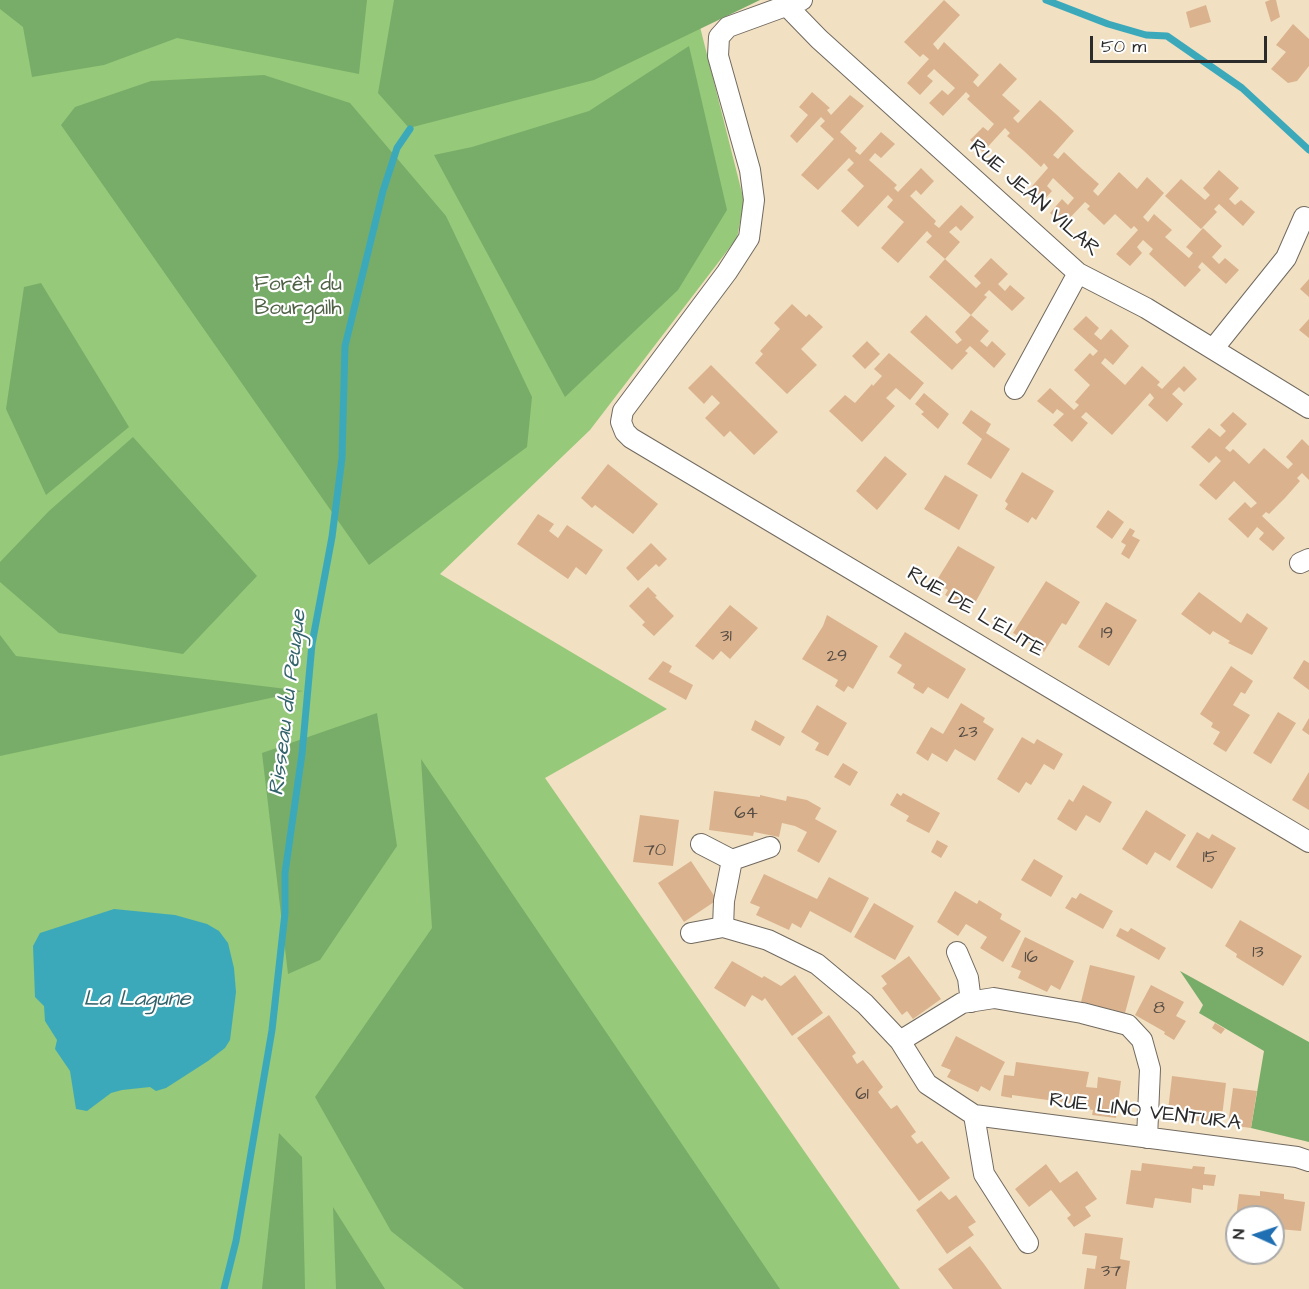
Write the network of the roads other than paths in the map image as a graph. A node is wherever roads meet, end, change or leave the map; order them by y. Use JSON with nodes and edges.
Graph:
{"nodes":[{"id":1,"x":794,"y":2,"type":"edge"},
{"id":2,"x":1304,"y":218,"type":"dead end"},
{"id":3,"x":1078,"y":273,"type":"junction"},
{"id":4,"x":1213,"y":349,"type":"junction"},
{"id":5,"x":1015,"y":389,"type":"dead end"},
{"id":6,"x":1309,"y":408,"type":"edge"},
{"id":7,"x":1309,"y":842,"type":"edge"},
{"id":8,"x":701,"y":844,"type":"dead end"},
{"id":9,"x":771,"y":847,"type":"dead end"},
{"id":10,"x":732,"y":860,"type":"junction"},
{"id":11,"x":723,"y":927,"type":"junction"},
{"id":12,"x":691,"y":933,"type":"dead end"},
{"id":13,"x":957,"y":952,"type":"dead end"},
{"id":14,"x":971,"y":1002,"type":"junction"},
{"id":15,"x":900,"y":1041,"type":"junction"},
{"id":16,"x":974,"y":1115,"type":"junction"},
{"id":17,"x":1147,"y":1138,"type":"junction"},
{"id":18,"x":1309,"y":1161,"type":"edge"},
{"id":19,"x":1028,"y":1243,"type":"dead end"}],
"edges":[{"from":1,"to":3,"type":"street","name":"RUE JEAN VILAR"},
{"from":1,"to":7,"type":"street","name":"RUE DE L'ELITE"},
{"from":2,"to":4,"type":"street"},
{"from":3,"to":4,"type":"street","name":"RUE JEAN VILAR"},
{"from":3,"to":5,"type":"street"},
{"from":4,"to":6,"type":"street","name":"RUE JEAN VILAR"},
{"from":8,"to":10,"type":"street"},
{"from":9,"to":10,"type":"street"},
{"from":10,"to":11,"type":"street"},
{"from":11,"to":12,"type":"street","name":"RUE LINO VENTURA"},
{"from":11,"to":15,"type":"street","name":"RUE LINO VENTURA"},
{"from":13,"to":14,"type":"street"},
{"from":14,"to":15,"type":"street"},
{"from":14,"to":17,"type":"street"},
{"from":15,"to":16,"type":"street","name":"RUE LINO VENTURA"},
{"from":16,"to":17,"type":"street","name":"RUE LINO VENTURA"},
{"from":16,"to":19,"type":"street"},
{"from":17,"to":18,"type":"street","name":"RUE LINO VENTURA"}]}
